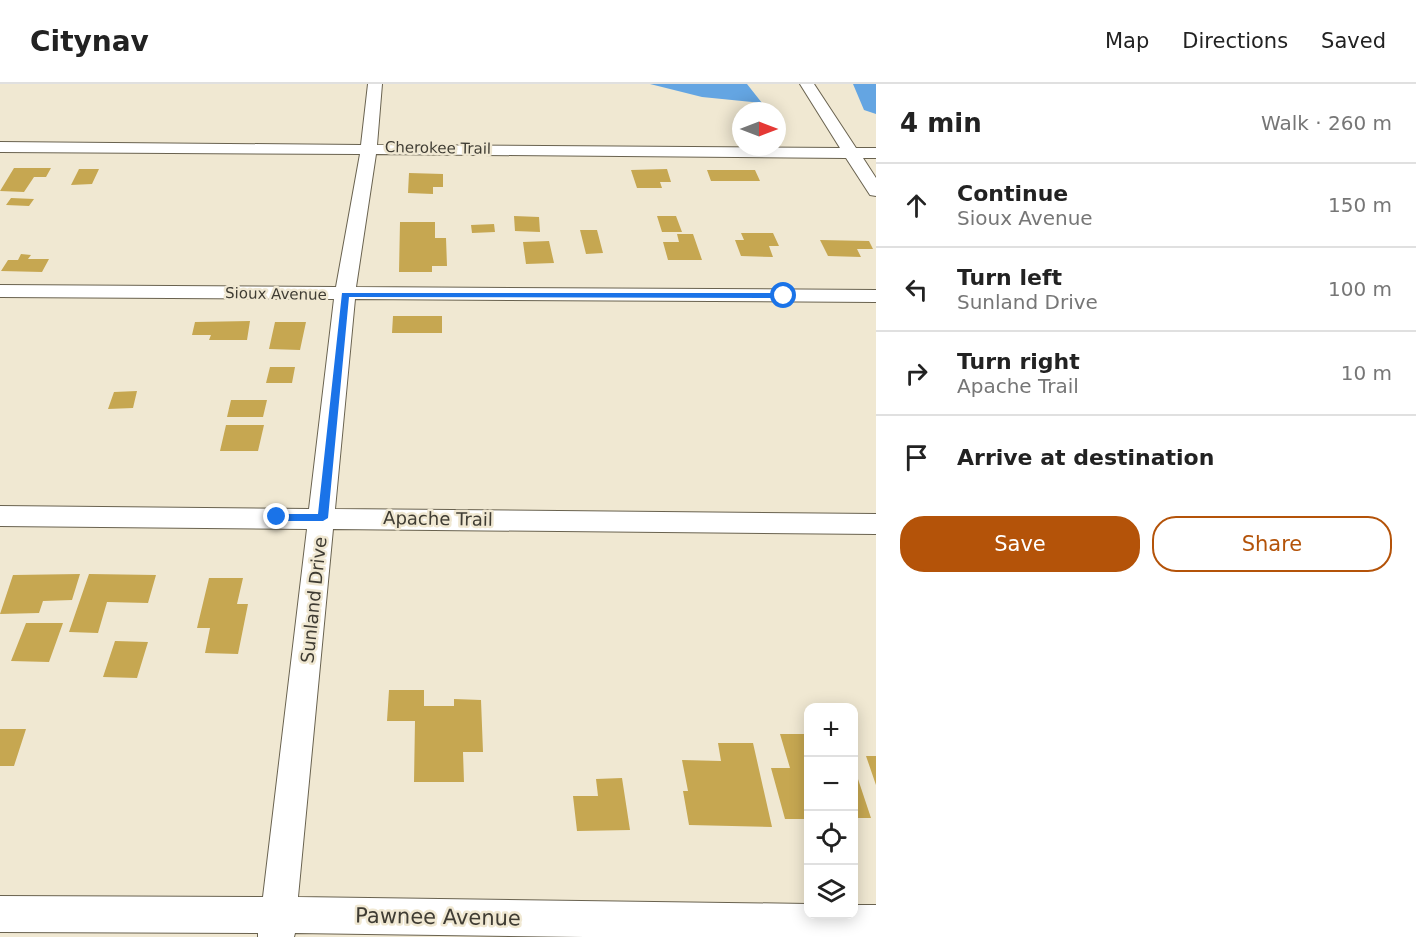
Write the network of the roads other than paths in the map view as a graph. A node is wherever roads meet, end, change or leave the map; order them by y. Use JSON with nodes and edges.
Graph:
{"nodes":[{"id":1,"x":375,"y":84,"type":"edge"},
{"id":2,"x":807,"y":84,"type":"edge"},
{"id":3,"x":0,"y":147,"type":"edge"},
{"id":4,"x":369,"y":148,"type":"junction"},
{"id":5,"x":850,"y":153,"type":"junction"},
{"id":6,"x":876,"y":153,"type":"edge"},
{"id":7,"x":876,"y":191,"type":"edge"},
{"id":8,"x":0,"y":291,"type":"edge"},
{"id":9,"x":345,"y":294,"type":"junction"},
{"id":10,"x":876,"y":296,"type":"edge"},
{"id":11,"x":0,"y":516,"type":"edge"},
{"id":12,"x":323,"y":518,"type":"junction"},
{"id":13,"x":876,"y":524,"type":"edge"},
{"id":14,"x":0,"y":914,"type":"edge"},
{"id":15,"x":876,"y":923,"type":"edge"},
{"id":16,"x":277,"y":926,"type":"edge"}],
"edges":[{"from":1,"to":4,"type":"street","name":"Sunland Drive"},
{"from":2,"to":5,"type":"street"},
{"from":3,"to":4,"type":"street","name":"Cherokee Trail"},
{"from":4,"to":5,"type":"street","name":"Cherokee Trail"},
{"from":4,"to":9,"type":"street","name":"Sunland Drive"},
{"from":5,"to":6,"type":"street","name":"Cherokee Trail"},
{"from":5,"to":7,"type":"street"},
{"from":8,"to":9,"type":"street","name":"Sioux Avenue"},
{"from":9,"to":10,"type":"street","name":"Sioux Avenue"},
{"from":9,"to":12,"type":"street","name":"Sunland Drive"},
{"from":11,"to":12,"type":"street","name":"Apache Trail"},
{"from":12,"to":13,"type":"street","name":"Apache Trail"},
{"from":12,"to":16,"type":"street","name":"Sunland Drive"},
{"from":14,"to":16,"type":"street","name":"Pawnee Avenue"},
{"from":15,"to":16,"type":"street","name":"Pawnee Avenue"}]}
